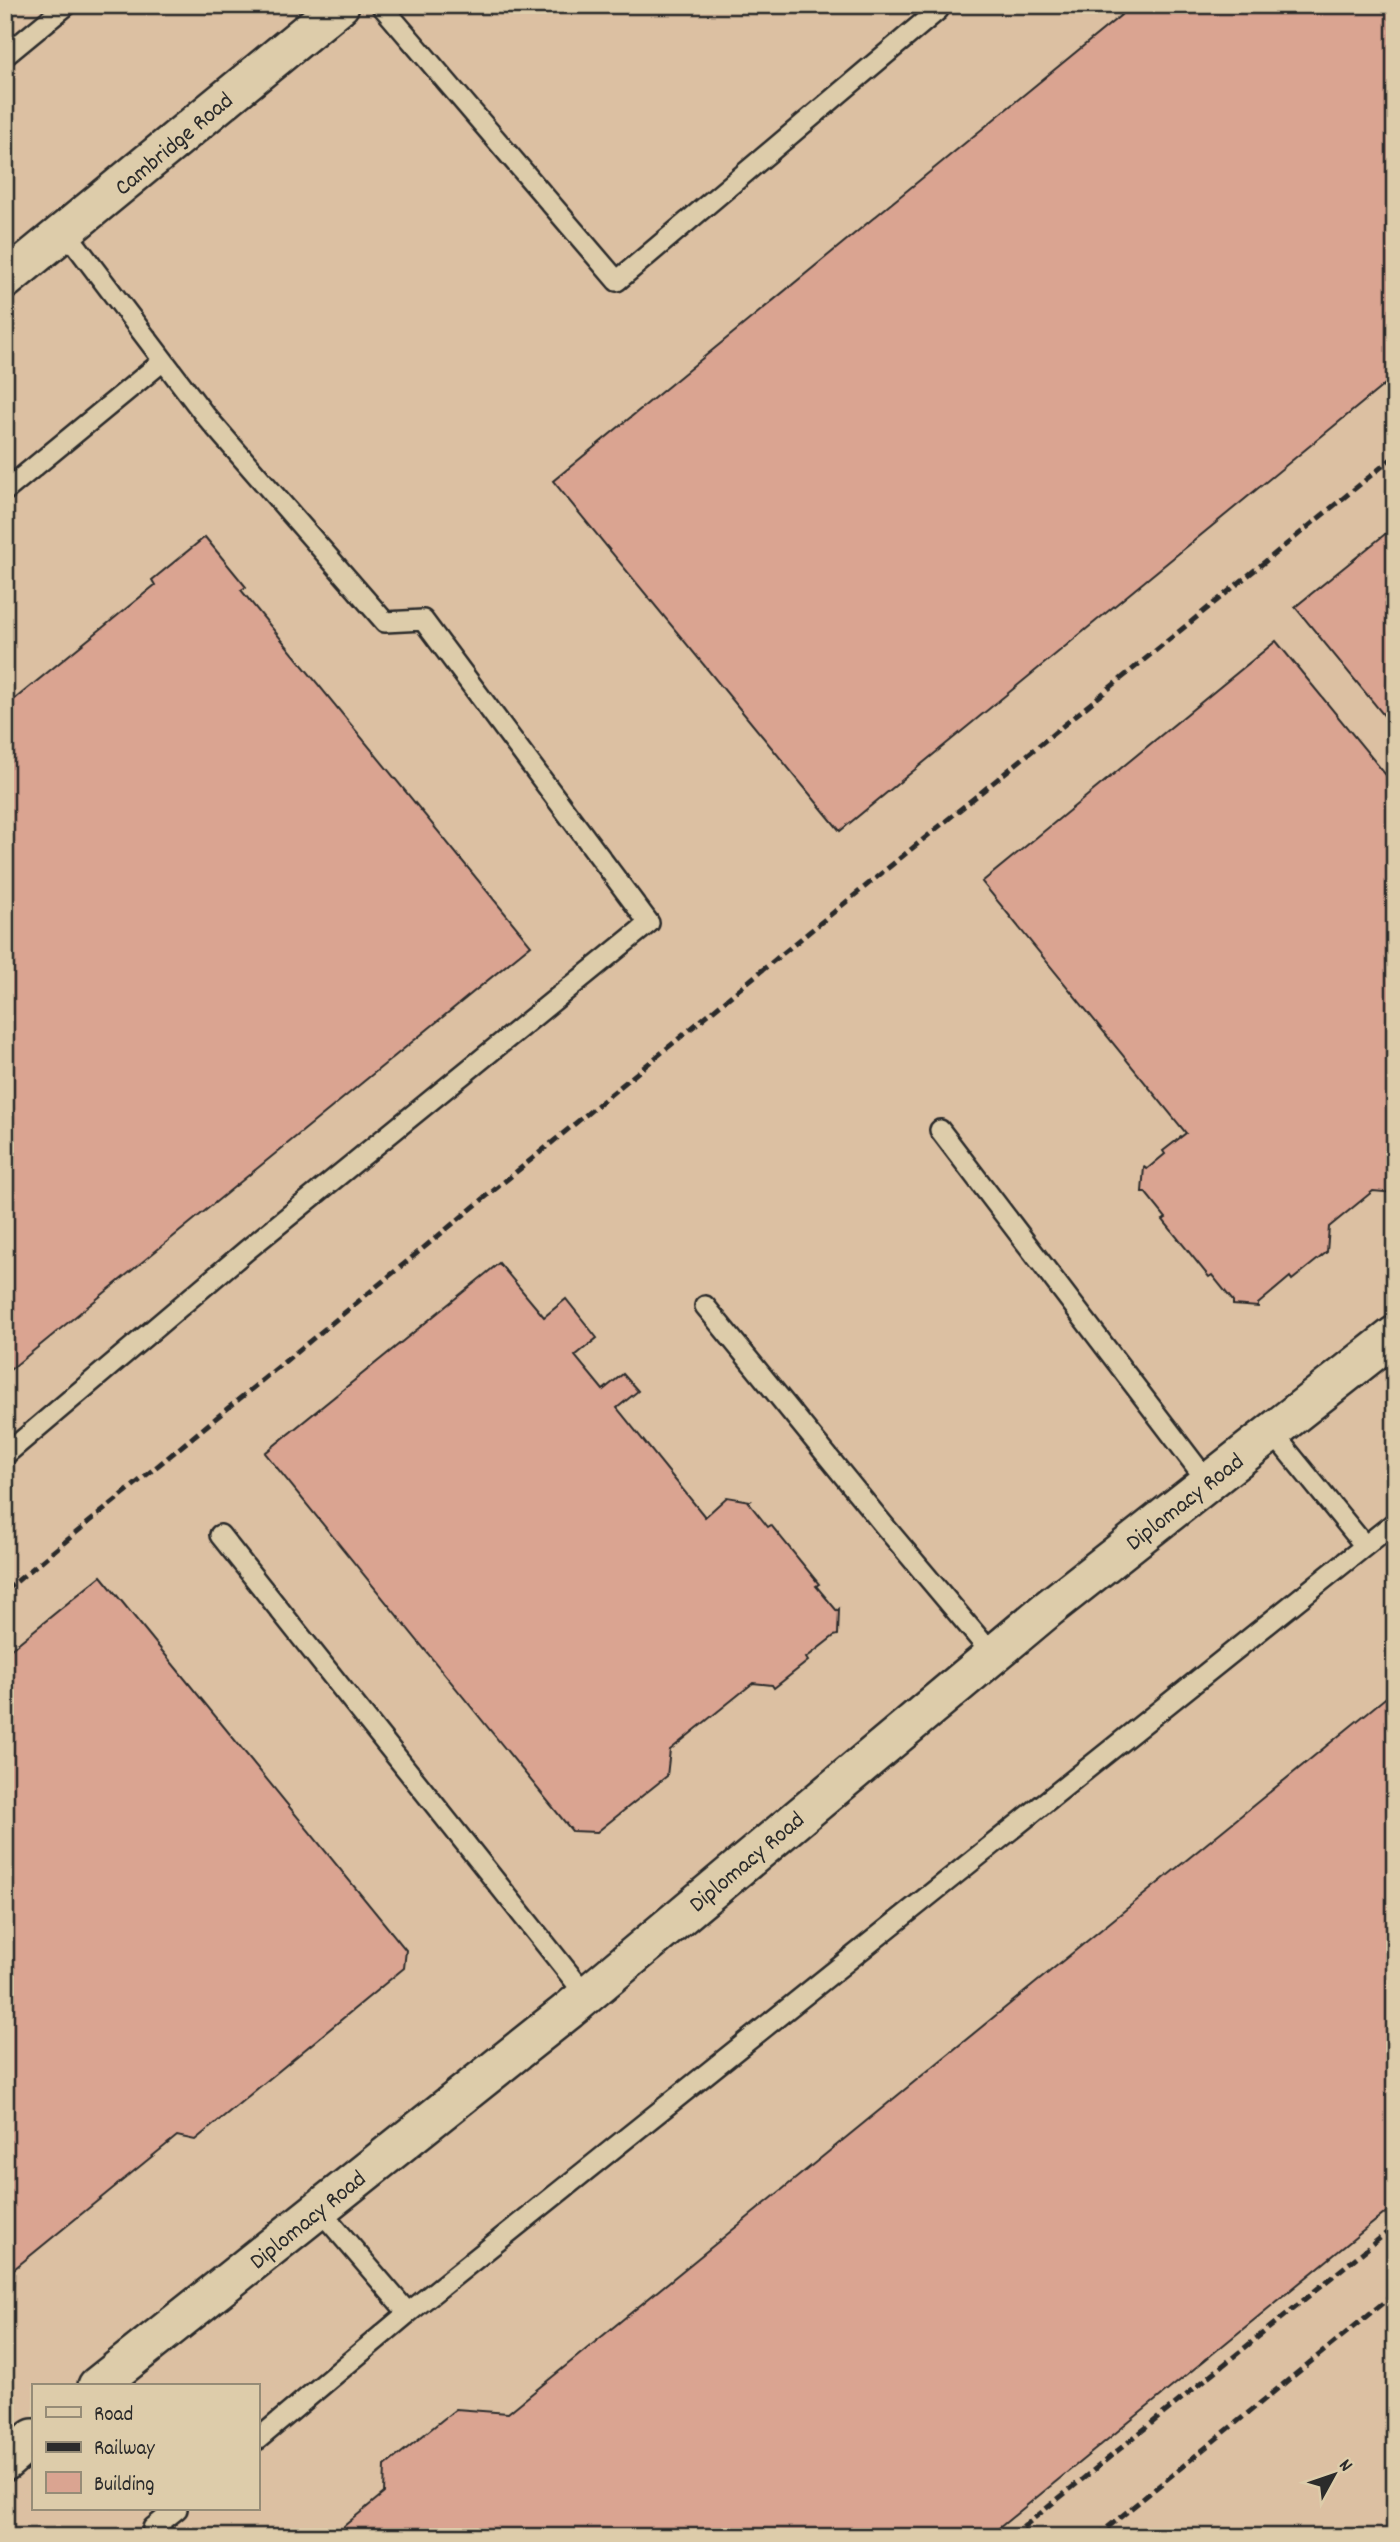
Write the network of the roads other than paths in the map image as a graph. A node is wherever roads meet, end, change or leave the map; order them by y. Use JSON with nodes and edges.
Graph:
{"nodes":[{"id":1,"x":67,"y":5,"type":"edge"},
{"id":2,"x":340,"y":5,"type":"edge"},
{"id":3,"x":381,"y":5,"type":"edge"},
{"id":4,"x":937,"y":5,"type":"edge"},
{"id":5,"x":5,"y":56,"type":"edge"},
{"id":6,"x":66,"y":232,"type":"junction"},
{"id":7,"x":5,"y":280,"type":"edge"},
{"id":8,"x":163,"y":361,"type":"junction"},
{"id":9,"x":5,"y":492,"type":"edge"},
{"id":10,"x":940,"y":1130,"type":"dead end"},
{"id":11,"x":705,"y":1306,"type":"dead end"},
{"id":12,"x":1395,"y":1335,"type":"edge"},
{"id":13,"x":1272,"y":1432,"type":"junction"},
{"id":14,"x":5,"y":1455,"type":"edge"},
{"id":15,"x":1208,"y":1482,"type":"junction"},
{"id":16,"x":1395,"y":1522,"type":"edge"},
{"id":17,"x":220,"y":1535,"type":"dead end"},
{"id":18,"x":1365,"y":1546,"type":"junction"},
{"id":19,"x":993,"y":1655,"type":"junction"},
{"id":20,"x":586,"y":1995,"type":"junction"},
{"id":21,"x":319,"y":2209,"type":"junction"},
{"id":22,"x":408,"y":2313,"type":"junction"},
{"id":23,"x":100,"y":2384,"type":"edge"},
{"id":24,"x":259,"y":2438,"type":"edge"},
{"id":25,"x":32,"y":2439,"type":"edge"},
{"id":26,"x":5,"y":2462,"type":"edge"},
{"id":27,"x":176,"y":2510,"type":"edge"},
{"id":28,"x":160,"y":2537,"type":"edge"}],
"edges":[{"from":1,"to":5,"type":"lane"},
{"from":2,"to":6,"type":"street","name":"Cambridge Road"},
{"from":3,"to":4,"type":"lane"},
{"from":6,"to":7,"type":"street","name":"Cambridge Road"},
{"from":6,"to":8,"type":"lane"},
{"from":8,"to":9,"type":"lane"},
{"from":8,"to":14,"type":"lane"},
{"from":10,"to":15,"type":"lane"},
{"from":11,"to":19,"type":"lane"},
{"from":12,"to":13,"type":"street","name":"Diplomacy Road"},
{"from":13,"to":15,"type":"street","name":"Diplomacy Road"},
{"from":13,"to":18,"type":"lane"},
{"from":15,"to":19,"type":"street","name":"Diplomacy Road"},
{"from":16,"to":18,"type":"lane"},
{"from":17,"to":20,"type":"lane"},
{"from":18,"to":22,"type":"lane"},
{"from":19,"to":20,"type":"street","name":"Diplomacy Road"},
{"from":20,"to":21,"type":"street","name":"Diplomacy Road"},
{"from":21,"to":22,"type":"lane"},
{"from":21,"to":23,"type":"street","name":"Diplomacy Road"},
{"from":22,"to":24,"type":"lane"},
{"from":25,"to":26,"type":"street"},
{"from":27,"to":28,"type":"lane"}]}
